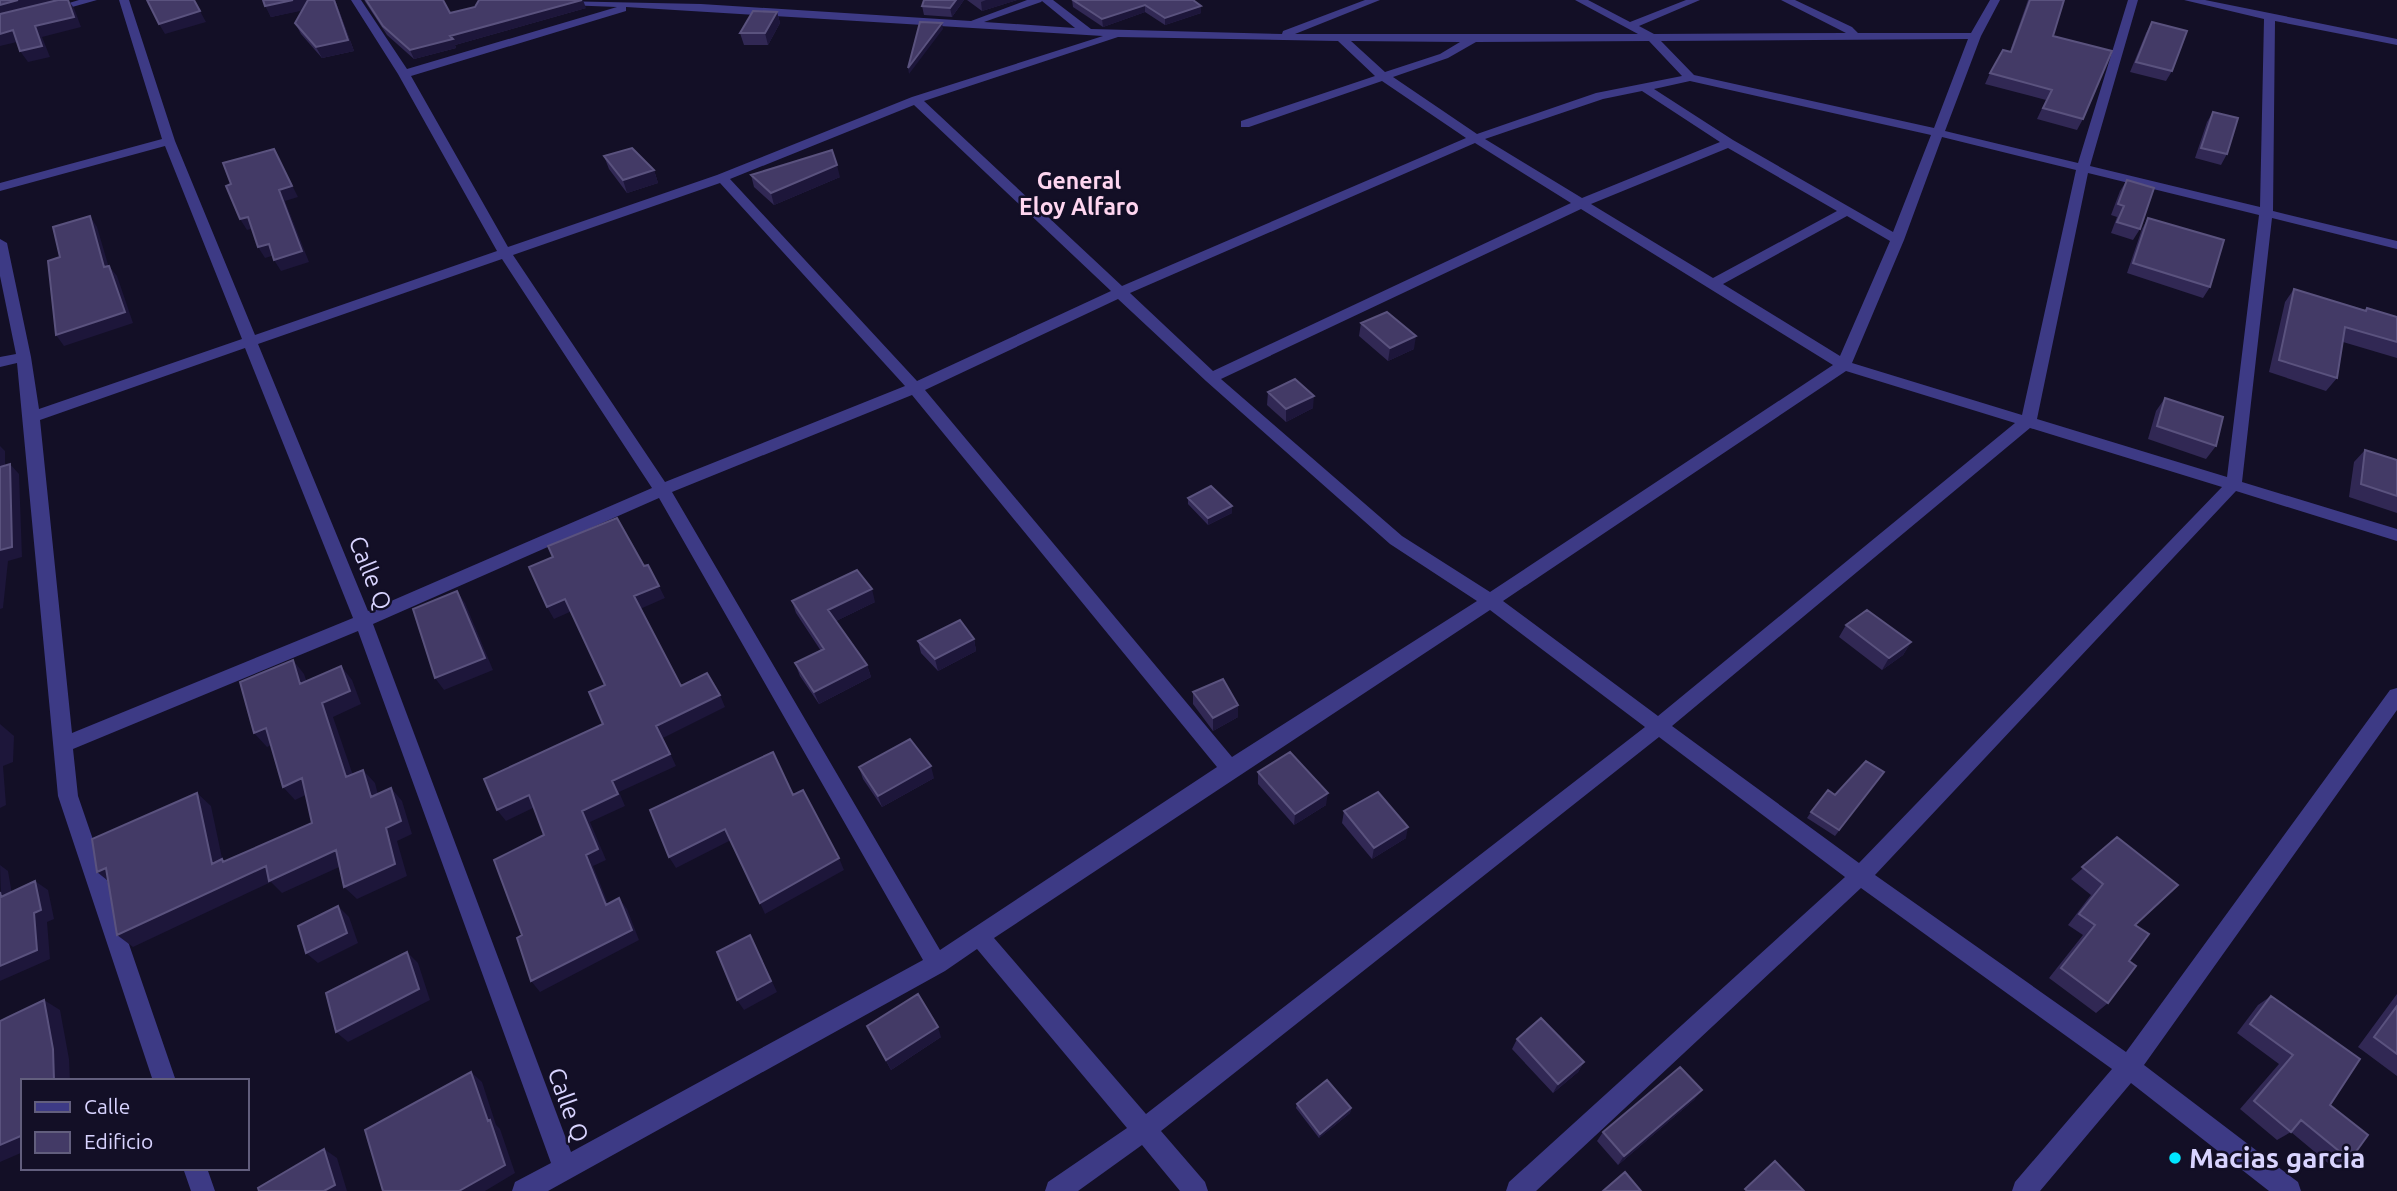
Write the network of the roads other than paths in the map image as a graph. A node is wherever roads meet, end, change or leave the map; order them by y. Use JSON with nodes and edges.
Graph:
{"nodes":[{"id":1,"x":92,"y":0,"type":"edge"},
{"id":2,"x":124,"y":0,"type":"edge"},
{"id":3,"x":356,"y":0,"type":"edge"},
{"id":4,"x":514,"y":0,"type":"edge"},
{"id":5,"x":726,"y":0,"type":"edge"},
{"id":6,"x":1037,"y":0,"type":"edge"},
{"id":7,"x":1046,"y":0,"type":"edge"},
{"id":8,"x":1375,"y":0,"type":"edge"},
{"id":9,"x":1580,"y":0,"type":"edge"},
{"id":10,"x":1695,"y":0,"type":"edge"},
{"id":11,"x":1786,"y":0,"type":"edge"},
{"id":12,"x":1995,"y":0,"type":"edge"},
{"id":13,"x":2133,"y":0,"type":"edge"},
{"id":14,"x":2189,"y":0,"type":"edge"},
{"id":15,"x":637,"y":4,"type":"junction"},
{"id":16,"x":701,"y":7,"type":"junction"},
{"id":17,"x":39,"y":12,"type":"edge"},
{"id":18,"x":2270,"y":16,"type":"junction"},
{"id":19,"x":966,"y":24,"type":"junction"},
{"id":20,"x":1630,"y":26,"type":"junction"},
{"id":21,"x":1089,"y":32,"type":"junction"},
{"id":22,"x":1122,"y":34,"type":"junction"},
{"id":23,"x":1276,"y":36,"type":"junction"},
{"id":24,"x":1854,"y":36,"type":"junction"},
{"id":25,"x":1975,"y":36,"type":"junction"},
{"id":26,"x":1475,"y":37,"type":"junction"},
{"id":27,"x":1651,"y":37,"type":"junction"},
{"id":28,"x":1341,"y":38,"type":"junction"},
{"id":29,"x":2396,"y":41,"type":"edge"},
{"id":30,"x":404,"y":74,"type":"junction"},
{"id":31,"x":1384,"y":76,"type":"junction"},
{"id":32,"x":1690,"y":78,"type":"junction"},
{"id":33,"x":1643,"y":87,"type":"junction"},
{"id":34,"x":916,"y":100,"type":"junction"},
{"id":35,"x":1245,"y":124,"type":"dead end"},
{"id":36,"x":1936,"y":132,"type":"junction"},
{"id":37,"x":1476,"y":138,"type":"junction"},
{"id":38,"x":169,"y":141,"type":"junction"},
{"id":39,"x":1729,"y":143,"type":"junction"},
{"id":40,"x":2083,"y":168,"type":"junction"},
{"id":41,"x":722,"y":178,"type":"junction"},
{"id":42,"x":0,"y":187,"type":"edge"},
{"id":43,"x":1582,"y":203,"type":"junction"},
{"id":44,"x":1847,"y":211,"type":"junction"},
{"id":45,"x":2266,"y":213,"type":"junction"},
{"id":46,"x":1897,"y":240,"type":"junction"},
{"id":47,"x":0,"y":243,"type":"edge"},
{"id":48,"x":2397,"y":245,"type":"edge"},
{"id":49,"x":504,"y":252,"type":"junction"},
{"id":50,"x":1713,"y":284,"type":"junction"},
{"id":51,"x":1121,"y":292,"type":"junction"},
{"id":52,"x":250,"y":340,"type":"junction"},
{"id":53,"x":24,"y":358,"type":"junction"},
{"id":54,"x":0,"y":362,"type":"edge"},
{"id":55,"x":1844,"y":365,"type":"junction"},
{"id":56,"x":1211,"y":378,"type":"junction"},
{"id":57,"x":915,"y":388,"type":"junction"},
{"id":58,"x":32,"y":417,"type":"junction"},
{"id":59,"x":2029,"y":420,"type":"junction"},
{"id":60,"x":2234,"y":484,"type":"junction"},
{"id":61,"x":662,"y":490,"type":"junction"},
{"id":62,"x":2397,"y":535,"type":"edge"},
{"id":63,"x":1490,"y":601,"type":"junction"},
{"id":64,"x":363,"y":621,"type":"junction"},
{"id":65,"x":2397,"y":695,"type":"edge"},
{"id":66,"x":1658,"y":727,"type":"junction"},
{"id":67,"x":64,"y":744,"type":"junction"},
{"id":68,"x":1230,"y":769,"type":"junction"},
{"id":69,"x":1860,"y":876,"type":"junction"},
{"id":70,"x":980,"y":937,"type":"junction"},
{"id":71,"x":937,"y":964,"type":"junction"},
{"id":72,"x":2129,"y":1067,"type":"junction"},
{"id":73,"x":164,"y":1079,"type":"edge"},
{"id":74,"x":1144,"y":1129,"type":"junction"},
{"id":75,"x":565,"y":1168,"type":"junction"},
{"id":76,"x":196,"y":1170,"type":"edge"},
{"id":77,"x":203,"y":1191,"type":"edge"},
{"id":78,"x":524,"y":1191,"type":"edge"},
{"id":79,"x":1057,"y":1191,"type":"edge"},
{"id":80,"x":1196,"y":1191,"type":"edge"},
{"id":81,"x":1518,"y":1191,"type":"edge"},
{"id":82,"x":2024,"y":1191,"type":"edge"},
{"id":83,"x":2289,"y":1191,"type":"edge"}],
"edges":[{"from":1,"to":17,"type":"street"},
{"from":2,"to":38,"type":"street","name":"Calle Q"},
{"from":3,"to":30,"type":"street"},
{"from":4,"to":15,"type":"street"},
{"from":5,"to":16,"type":"street"},
{"from":6,"to":19,"type":"street"},
{"from":7,"to":21,"type":"street"},
{"from":8,"to":23,"type":"street"},
{"from":9,"to":20,"type":"street"},
{"from":10,"to":20,"type":"street"},
{"from":11,"to":24,"type":"street"},
{"from":12,"to":25,"type":"street"},
{"from":13,"to":40,"type":"street"},
{"from":14,"to":18,"type":"street"},
{"from":15,"to":16,"type":"street"},
{"from":15,"to":30,"type":"street"},
{"from":16,"to":19,"type":"street"},
{"from":18,"to":29,"type":"street"},
{"from":18,"to":45,"type":"street"},
{"from":19,"to":21,"type":"street"},
{"from":20,"to":27,"type":"street"},
{"from":21,"to":22,"type":"street"},
{"from":22,"to":23,"type":"street"},
{"from":22,"to":34,"type":"street"},
{"from":23,"to":28,"type":"street"},
{"from":24,"to":25,"type":"street"},
{"from":24,"to":27,"type":"street"},
{"from":25,"to":36,"type":"street"},
{"from":26,"to":27,"type":"street"},
{"from":26,"to":28,"type":"street"},
{"from":26,"to":31,"type":"street"},
{"from":27,"to":32,"type":"street"},
{"from":28,"to":31,"type":"street"},
{"from":30,"to":49,"type":"street"},
{"from":31,"to":35,"type":"street"},
{"from":31,"to":37,"type":"street"},
{"from":32,"to":33,"type":"street"},
{"from":32,"to":36,"type":"street"},
{"from":33,"to":37,"type":"street"},
{"from":33,"to":39,"type":"street"},
{"from":34,"to":41,"type":"street"},
{"from":34,"to":51,"type":"street"},
{"from":36,"to":40,"type":"street"},
{"from":36,"to":46,"type":"street"},
{"from":37,"to":43,"type":"street"},
{"from":37,"to":51,"type":"street"},
{"from":38,"to":42,"type":"street"},
{"from":38,"to":52,"type":"street","name":"Calle Q"},
{"from":39,"to":43,"type":"street"},
{"from":39,"to":44,"type":"street"},
{"from":40,"to":45,"type":"street"},
{"from":40,"to":59,"type":"street"},
{"from":41,"to":49,"type":"street"},
{"from":41,"to":57,"type":"street"},
{"from":43,"to":50,"type":"street"},
{"from":43,"to":56,"type":"street"},
{"from":44,"to":46,"type":"street"},
{"from":44,"to":50,"type":"street"},
{"from":45,"to":48,"type":"street"},
{"from":45,"to":60,"type":"street"},
{"from":46,"to":55,"type":"street"},
{"from":47,"to":53,"type":"street"},
{"from":49,"to":52,"type":"street"},
{"from":49,"to":61,"type":"street"},
{"from":50,"to":55,"type":"street"},
{"from":51,"to":56,"type":"street"},
{"from":51,"to":57,"type":"street"},
{"from":52,"to":58,"type":"street"},
{"from":52,"to":64,"type":"street","name":"Calle Q"},
{"from":53,"to":54,"type":"street"},
{"from":53,"to":58,"type":"street"},
{"from":55,"to":59,"type":"street"},
{"from":55,"to":63,"type":"street"},
{"from":56,"to":63,"type":"street"},
{"from":57,"to":61,"type":"street"},
{"from":57,"to":68,"type":"street"},
{"from":58,"to":67,"type":"street"},
{"from":59,"to":60,"type":"street"},
{"from":59,"to":66,"type":"street"},
{"from":60,"to":62,"type":"street"},
{"from":60,"to":69,"type":"street"},
{"from":61,"to":64,"type":"street"},
{"from":61,"to":71,"type":"street"},
{"from":63,"to":66,"type":"street"},
{"from":63,"to":68,"type":"street"},
{"from":64,"to":67,"type":"street"},
{"from":64,"to":75,"type":"street","name":"Calle Q"},
{"from":65,"to":72,"type":"street"},
{"from":66,"to":69,"type":"street"},
{"from":66,"to":74,"type":"street"},
{"from":67,"to":73,"type":"street"},
{"from":68,"to":70,"type":"street"},
{"from":69,"to":72,"type":"street"},
{"from":69,"to":81,"type":"street"},
{"from":70,"to":71,"type":"street"},
{"from":70,"to":74,"type":"street"},
{"from":71,"to":75,"type":"street"},
{"from":72,"to":82,"type":"street"},
{"from":72,"to":83,"type":"street"},
{"from":74,"to":79,"type":"street"},
{"from":74,"to":80,"type":"street"},
{"from":75,"to":78,"type":"street"},
{"from":76,"to":77,"type":"street"}]}
